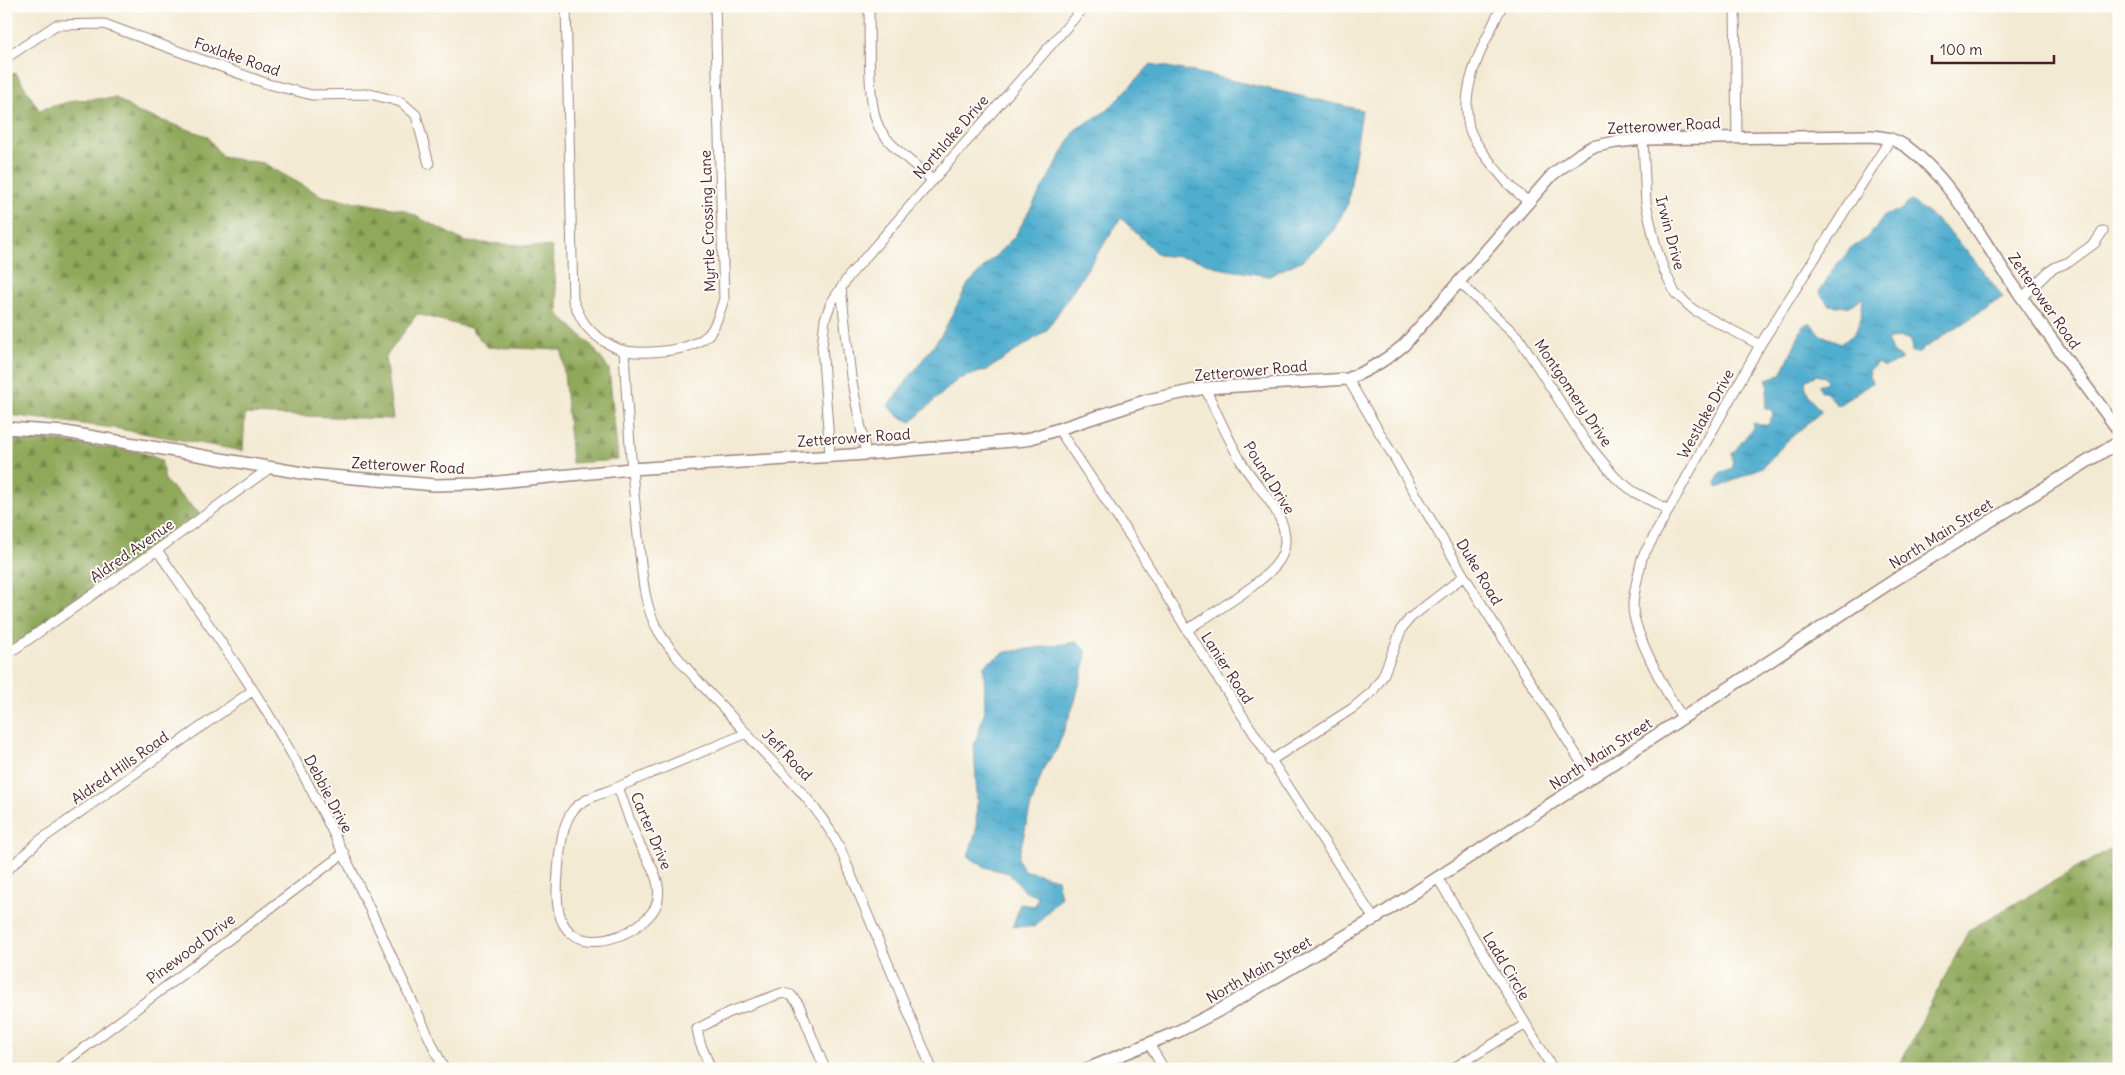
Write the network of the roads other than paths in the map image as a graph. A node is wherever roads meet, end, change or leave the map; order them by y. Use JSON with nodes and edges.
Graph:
{"nodes":[{"id":1,"x":566,"y":6,"type":"edge"},
{"id":2,"x":715,"y":6,"type":"edge"},
{"id":3,"x":869,"y":6,"type":"edge"},
{"id":4,"x":1085,"y":6,"type":"edge"},
{"id":5,"x":1502,"y":6,"type":"edge"},
{"id":6,"x":1735,"y":6,"type":"edge"},
{"id":7,"x":6,"y":58,"type":"edge"},
{"id":8,"x":1737,"y":137,"type":"junction"},
{"id":9,"x":1891,"y":138,"type":"junction"},
{"id":10,"x":1643,"y":139,"type":"junction"},
{"id":11,"x":429,"y":164,"type":"dead end"},
{"id":12,"x":932,"y":180,"type":"junction"},
{"id":13,"x":1528,"y":202,"type":"junction"},
{"id":14,"x":2103,"y":231,"type":"dead end"},
{"id":15,"x":1459,"y":282,"type":"junction"},
{"id":16,"x":841,"y":288,"type":"junction"},
{"id":17,"x":2022,"y":298,"type":"junction"},
{"id":18,"x":1760,"y":345,"type":"junction"},
{"id":19,"x":624,"y":350,"type":"junction"},
{"id":20,"x":1348,"y":379,"type":"junction"},
{"id":21,"x":1205,"y":388,"type":"junction"},
{"id":22,"x":6,"y":428,"type":"edge"},
{"id":23,"x":1059,"y":430,"type":"junction"},
{"id":24,"x":2119,"y":432,"type":"edge"},
{"id":25,"x":2119,"y":442,"type":"edge"},
{"id":26,"x":866,"y":454,"type":"junction"},
{"id":27,"x":830,"y":455,"type":"junction"},
{"id":28,"x":271,"y":467,"type":"junction"},
{"id":29,"x":631,"y":468,"type":"junction"},
{"id":30,"x":1669,"y":510,"type":"junction"},
{"id":31,"x":157,"y":550,"type":"junction"},
{"id":32,"x":1464,"y":576,"type":"junction"},
{"id":33,"x":1187,"y":630,"type":"junction"},
{"id":34,"x":6,"y":655,"type":"edge"},
{"id":35,"x":252,"y":691,"type":"junction"},
{"id":36,"x":1683,"y":718,"type":"junction"},
{"id":37,"x":747,"y":733,"type":"junction"},
{"id":38,"x":1270,"y":760,"type":"junction"},
{"id":39,"x":1591,"y":778,"type":"junction"},
{"id":40,"x":618,"y":788,"type":"junction"},
{"id":41,"x":344,"y":853,"type":"junction"},
{"id":42,"x":6,"y":871,"type":"edge"},
{"id":43,"x":1437,"y":877,"type":"junction"},
{"id":44,"x":1374,"y":919,"type":"junction"},
{"id":45,"x":1526,"y":1024,"type":"junction"},
{"id":46,"x":1149,"y":1044,"type":"junction"},
{"id":47,"x":6,"y":1062,"type":"edge"},
{"id":48,"x":12,"y":1069,"type":"edge"},
{"id":49,"x":56,"y":1069,"type":"edge"},
{"id":50,"x":444,"y":1069,"type":"edge"},
{"id":51,"x":711,"y":1069,"type":"edge"},
{"id":52,"x":825,"y":1069,"type":"edge"},
{"id":53,"x":932,"y":1069,"type":"edge"},
{"id":54,"x":1087,"y":1069,"type":"edge"},
{"id":55,"x":1164,"y":1069,"type":"edge"},
{"id":56,"x":1452,"y":1069,"type":"edge"},
{"id":57,"x":1553,"y":1069,"type":"edge"}],
"edges":[{"from":1,"to":19,"type":"street","name":"Myrtle Crossing Lane"},
{"from":2,"to":19,"type":"street","name":"Myrtle Crossing Lane"},
{"from":3,"to":12,"type":"street"},
{"from":4,"to":12,"type":"street","name":"Northlake Drive"},
{"from":5,"to":13,"type":"street"},
{"from":6,"to":8,"type":"street"},
{"from":7,"to":11,"type":"street","name":"Foxlake Road"},
{"from":8,"to":9,"type":"street","name":"Zetterower Road"},
{"from":8,"to":10,"type":"street","name":"Zetterower Road"},
{"from":9,"to":17,"type":"street","name":"Zetterower Road"},
{"from":9,"to":18,"type":"street","name":"Westlake Drive"},
{"from":10,"to":13,"type":"street","name":"Zetterower Road"},
{"from":10,"to":18,"type":"street","name":"Irwin Drive"},
{"from":12,"to":16,"type":"street","name":"Northlake Drive"},
{"from":13,"to":15,"type":"street","name":"Zetterower Road"},
{"from":14,"to":17,"type":"street"},
{"from":15,"to":20,"type":"street","name":"Zetterower Road"},
{"from":15,"to":30,"type":"street","name":"Montgomery Drive"},
{"from":16,"to":26,"type":"street"},
{"from":16,"to":27,"type":"street","name":"Northlake Drive"},
{"from":17,"to":24,"type":"street","name":"Zetterower Road"},
{"from":18,"to":30,"type":"street","name":"Westlake Drive"},
{"from":19,"to":29,"type":"street","name":"Jeff Road"},
{"from":20,"to":21,"type":"street","name":"Zetterower Road"},
{"from":20,"to":32,"type":"street","name":"Duke Road"},
{"from":21,"to":23,"type":"street","name":"Zetterower Road"},
{"from":21,"to":33,"type":"street","name":"Pound Drive"},
{"from":22,"to":28,"type":"street","name":"Zetterower Road"},
{"from":23,"to":26,"type":"street","name":"Zetterower Road"},
{"from":23,"to":33,"type":"street","name":"Lanier Road"},
{"from":25,"to":36,"type":"street","name":"North Main Street"},
{"from":26,"to":27,"type":"street","name":"Zetterower Road"},
{"from":27,"to":29,"type":"street","name":"Zetterower Road"},
{"from":28,"to":29,"type":"street","name":"Zetterower Road"},
{"from":28,"to":31,"type":"street","name":"Aldred Avenue"},
{"from":29,"to":37,"type":"street","name":"Jeff Road"},
{"from":30,"to":36,"type":"street","name":"Westlake Drive"},
{"from":31,"to":34,"type":"street","name":"Aldred Avenue"},
{"from":31,"to":35,"type":"street","name":"Debbie Drive"},
{"from":32,"to":38,"type":"street"},
{"from":32,"to":39,"type":"street","name":"Duke Road"},
{"from":33,"to":38,"type":"street","name":"Lanier Road"},
{"from":35,"to":41,"type":"street","name":"Debbie Drive"},
{"from":35,"to":42,"type":"street","name":"Aldred Hills Road"},
{"from":36,"to":39,"type":"street","name":"North Main Street"},
{"from":37,"to":40,"type":"street","name":"Carter Drive"},
{"from":37,"to":53,"type":"street","name":"Jeff Road"},
{"from":38,"to":44,"type":"street","name":"Lanier Road"},
{"from":39,"to":43,"type":"street","name":"North Main Street"},
{"from":40,"to":40,"type":"street","name":"Carter Drive"},
{"from":41,"to":49,"type":"street","name":"Pinewood Drive"},
{"from":41,"to":50,"type":"street","name":"Debbie Drive"},
{"from":43,"to":44,"type":"street","name":"North Main Street"},
{"from":43,"to":45,"type":"street","name":"Ladd Circle"},
{"from":44,"to":46,"type":"street","name":"North Main Street"},
{"from":45,"to":56,"type":"street"},
{"from":45,"to":57,"type":"street","name":"Ladd Circle"},
{"from":46,"to":54,"type":"street","name":"North Main Street"},
{"from":46,"to":55,"type":"street"},
{"from":47,"to":48,"type":"street"},
{"from":51,"to":52,"type":"street"}]}
